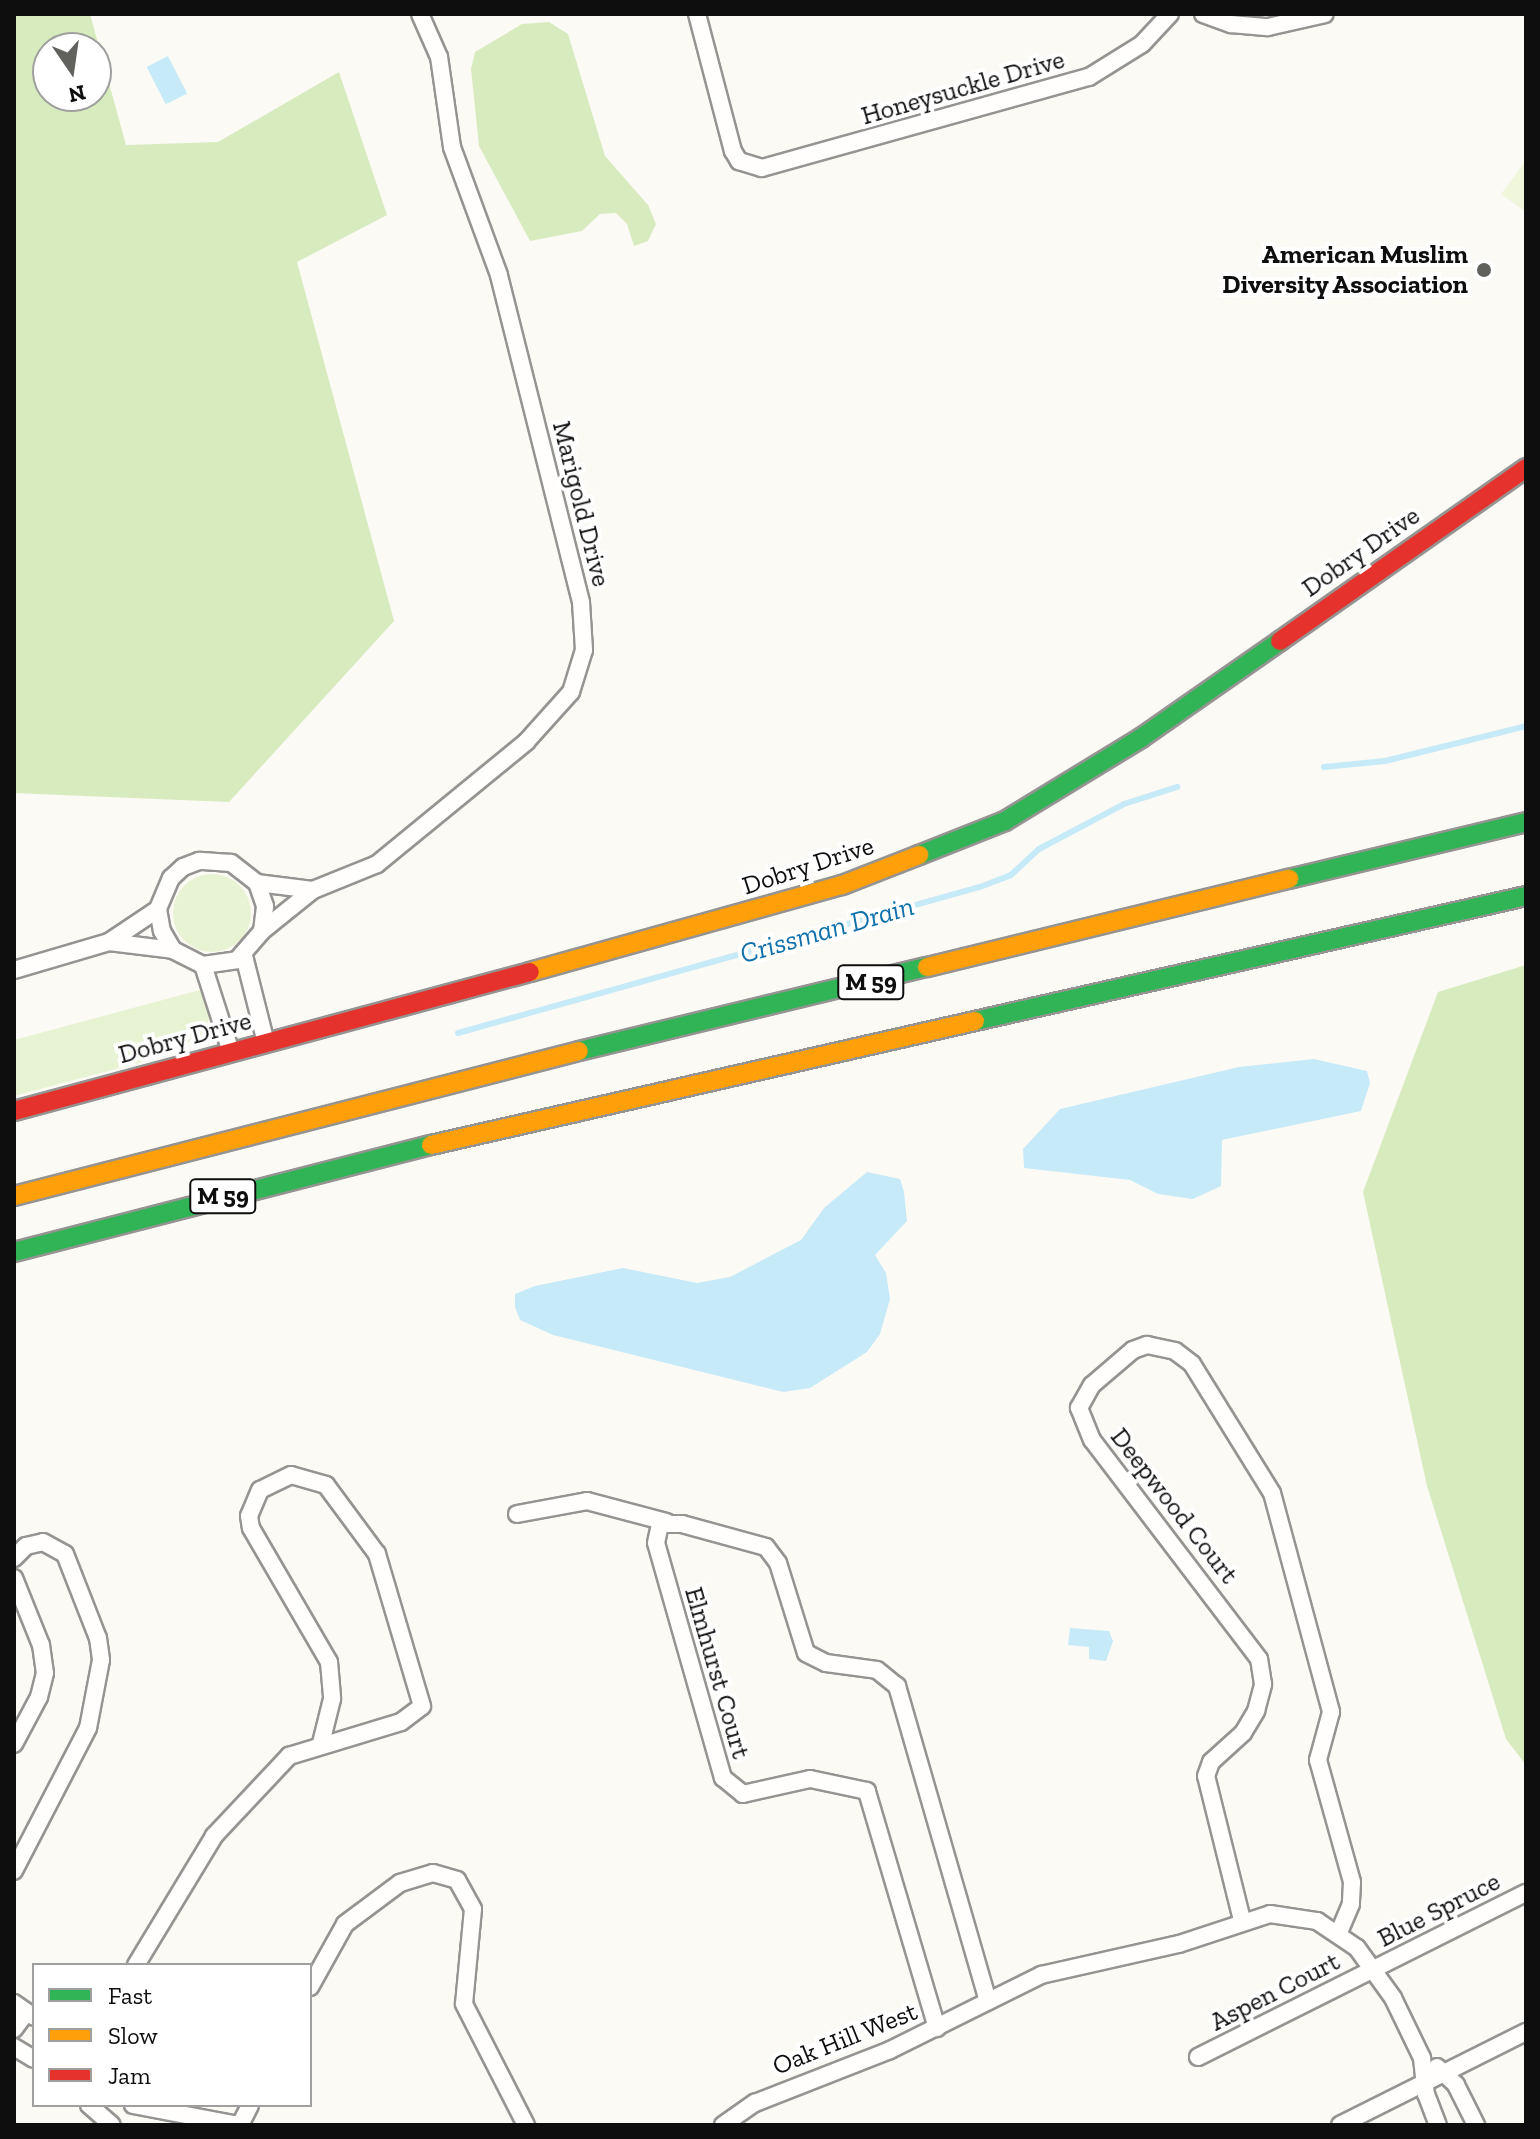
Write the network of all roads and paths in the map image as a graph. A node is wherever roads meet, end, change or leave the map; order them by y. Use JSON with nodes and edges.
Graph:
{"nodes":[{"id":1,"x":420,"y":14,"type":"edge"},
{"id":2,"x":697,"y":14,"type":"edge"},
{"id":3,"x":1170,"y":14,"type":"edge"},
{"id":4,"x":1203,"y":14,"type":"edge"},
{"id":5,"x":1325,"y":14,"type":"edge"},
{"id":6,"x":1526,"y":468,"type":"edge"},
{"id":7,"x":1526,"y":822,"type":"edge"},
{"id":8,"x":257,"y":883,"type":"junction"},
{"id":9,"x":313,"y":890,"type":"junction"},
{"id":10,"x":1526,"y":896,"type":"edge"},
{"id":11,"x":158,"y":909,"type":"junction"},
{"id":12,"x":262,"y":931,"type":"junction"},
{"id":13,"x":109,"y":942,"type":"junction"},
{"id":14,"x":173,"y":950,"type":"junction"},
{"id":15,"x":244,"y":956,"type":"junction"},
{"id":16,"x":203,"y":965,"type":"junction"},
{"id":17,"x":14,"y":970,"type":"edge"},
{"id":18,"x":266,"y":1043,"type":"junction"},
{"id":19,"x":231,"y":1052,"type":"junction"},
{"id":20,"x":14,"y":1111,"type":"edge"},
{"id":21,"x":14,"y":1196,"type":"edge"},
{"id":22,"x":14,"y":1252,"type":"edge"},
{"id":23,"x":517,"y":1514,"type":"dead end"},
{"id":24,"x":666,"y":1522,"type":"junction"},
{"id":25,"x":14,"y":1558,"type":"edge"},
{"id":26,"x":14,"y":1578,"type":"edge"},
{"id":27,"x":321,"y":1743,"type":"junction"},
{"id":28,"x":14,"y":1744,"type":"edge"},
{"id":29,"x":14,"y":1871,"type":"edge"},
{"id":30,"x":1526,"y":1893,"type":"edge"},
{"id":31,"x":1242,"y":1920,"type":"junction"},
{"id":32,"x":1339,"y":1932,"type":"junction"},
{"id":33,"x":137,"y":1963,"type":"edge"},
{"id":34,"x":1374,"y":1969,"type":"junction"},
{"id":35,"x":312,"y":1983,"type":"edge"},
{"id":36,"x":988,"y":2001,"type":"junction"},
{"id":37,"x":25,"y":2010,"type":"edge"},
{"id":38,"x":937,"y":2028,"type":"junction"},
{"id":39,"x":14,"y":2029,"type":"edge"},
{"id":40,"x":1526,"y":2032,"type":"edge"},
{"id":41,"x":14,"y":2047,"type":"edge"},
{"id":42,"x":1198,"y":2057,"type":"dead end"},
{"id":43,"x":32,"y":2058,"type":"edge"},
{"id":44,"x":1422,"y":2058,"type":"junction"},
{"id":45,"x":1445,"y":2072,"type":"junction"},
{"id":46,"x":1424,"y":2083,"type":"junction"},
{"id":47,"x":91,"y":2107,"type":"edge"},
{"id":48,"x":144,"y":2107,"type":"edge"},
{"id":49,"x":249,"y":2107,"type":"edge"},
{"id":50,"x":112,"y":2125,"type":"edge"},
{"id":51,"x":240,"y":2125,"type":"edge"},
{"id":52,"x":526,"y":2125,"type":"edge"},
{"id":53,"x":723,"y":2125,"type":"edge"},
{"id":54,"x":1340,"y":2125,"type":"edge"},
{"id":55,"x":1438,"y":2125,"type":"edge"},
{"id":56,"x":1476,"y":2125,"type":"edge"}],
"edges":[{"from":1,"to":9,"type":"street","name":"Marigold Drive"},
{"from":2,"to":3,"type":"street","name":"Honeysuckle Drive"},
{"from":4,"to":5,"type":"street"},
{"from":6,"to":18,"type":"main road","name":"Dobry Drive"},
{"from":7,"to":21,"type":"main road","number":"M 59"},
{"from":8,"to":9,"type":"street","name":"Marigold Drive"},
{"from":8,"to":11,"type":"street","name":"Marigold Drive"},
{"from":8,"to":12,"type":"street"},
{"from":9,"to":12,"type":"street","name":"Marigold Drive"},
{"from":10,"to":22,"type":"main road","number":"M 59"},
{"from":11,"to":13,"type":"street","name":"Marigold Drive"},
{"from":11,"to":14,"type":"street"},
{"from":12,"to":15,"type":"street","name":"Marigold Drive"},
{"from":13,"to":14,"type":"street","name":"Marigold Drive"},
{"from":13,"to":17,"type":"street","name":"Marigold Drive"},
{"from":14,"to":16,"type":"street","name":"Marigold Drive"},
{"from":15,"to":16,"type":"street"},
{"from":15,"to":18,"type":"street"},
{"from":16,"to":19,"type":"street"},
{"from":18,"to":19,"type":"main road","name":"Dobry Drive"},
{"from":19,"to":20,"type":"main road","name":"Dobry Drive"},
{"from":23,"to":24,"type":"street"},
{"from":24,"to":36,"type":"street"},
{"from":24,"to":38,"type":"street","name":"Elmhurst Court"},
{"from":25,"to":29,"type":"street"},
{"from":26,"to":28,"type":"street"},
{"from":27,"to":27,"type":"street"},
{"from":27,"to":33,"type":"street"},
{"from":30,"to":34,"type":"street","name":"Blue Spruce"},
{"from":31,"to":32,"type":"street","name":"Oak Hill West"},
{"from":31,"to":32,"type":"street","name":"Deepwood Court"},
{"from":31,"to":36,"type":"street","name":"Oak Hill West"},
{"from":32,"to":34,"type":"street"},
{"from":34,"to":42,"type":"street","name":"Aspen Court"},
{"from":34,"to":44,"type":"street"},
{"from":35,"to":52,"type":"street"},
{"from":36,"to":38,"type":"street","name":"Oak Hill West"},
{"from":37,"to":39,"type":"street"},
{"from":38,"to":53,"type":"street","name":"Oak Hill West"},
{"from":40,"to":45,"type":"street"},
{"from":41,"to":43,"type":"street"},
{"from":44,"to":45,"type":"street"},
{"from":44,"to":46,"type":"street"},
{"from":45,"to":46,"type":"street"},
{"from":45,"to":56,"type":"street"},
{"from":46,"to":54,"type":"street"},
{"from":46,"to":55,"type":"street"},
{"from":47,"to":50,"type":"street"},
{"from":48,"to":51,"type":"street"},
{"from":49,"to":51,"type":"street"}]}
